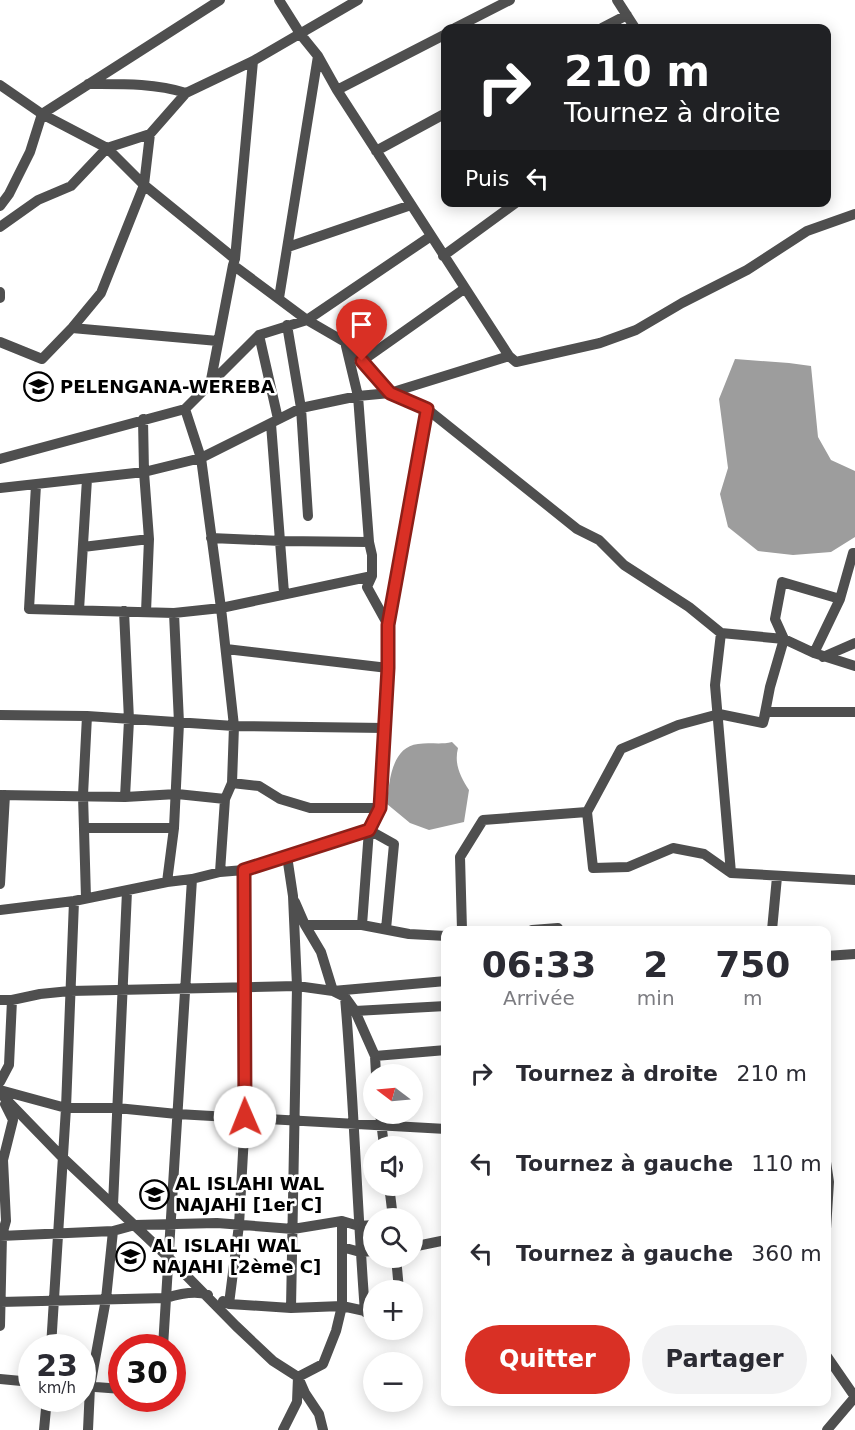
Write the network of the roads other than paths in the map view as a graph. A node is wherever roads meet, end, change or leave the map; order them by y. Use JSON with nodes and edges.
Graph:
{"nodes":[{"id":1,"x":220,"y":0,"type":"edge"},
{"id":2,"x":279,"y":0,"type":"edge"},
{"id":3,"x":358,"y":0,"type":"edge"},
{"id":4,"x":510,"y":0,"type":"edge"},
{"id":5,"x":617,"y":0,"type":"edge"},
{"id":6,"x":627,"y":15,"type":"junction"},
{"id":7,"x":463,"y":24,"type":"edge"},
{"id":8,"x":610,"y":24,"type":"edge"},
{"id":9,"x":633,"y":24,"type":"edge"},
{"id":10,"x":301,"y":35,"type":"junction"},
{"id":11,"x":441,"y":37,"type":"edge"},
{"id":12,"x":318,"y":56,"type":"junction"},
{"id":13,"x":253,"y":61,"type":"junction"},
{"id":14,"x":88,"y":84,"type":"junction"},
{"id":15,"x":0,"y":85,"type":"edge"},
{"id":16,"x":337,"y":90,"type":"junction"},
{"id":17,"x":186,"y":93,"type":"junction"},
{"id":18,"x":42,"y":114,"type":"junction"},
{"id":19,"x":441,"y":116,"type":"edge"},
{"id":20,"x":150,"y":134,"type":"junction"},
{"id":21,"x":107,"y":148,"type":"junction"},
{"id":22,"x":376,"y":151,"type":"junction"},
{"id":23,"x":144,"y":185,"type":"junction"},
{"id":24,"x":411,"y":204,"type":"junction"},
{"id":25,"x":0,"y":206,"type":"edge"},
{"id":26,"x":510,"y":207,"type":"edge"},
{"id":27,"x":855,"y":214,"type":"edge"},
{"id":28,"x":0,"y":226,"type":"edge"},
{"id":29,"x":431,"y":236,"type":"junction"},
{"id":30,"x":288,"y":247,"type":"junction"},
{"id":31,"x":443,"y":256,"type":"junction"},
{"id":32,"x":234,"y":262,"type":"junction"},
{"id":33,"x":464,"y":290,"type":"junction"},
{"id":34,"x":0,"y":292,"type":"edge"},
{"id":35,"x":0,"y":298,"type":"edge"},
{"id":36,"x":279,"y":298,"type":"junction"},
{"id":37,"x":308,"y":320,"type":"junction"},
{"id":38,"x":287,"y":325,"type":"junction"},
{"id":39,"x":72,"y":328,"type":"junction"},
{"id":40,"x":259,"y":335,"type":"junction"},
{"id":41,"x":218,"y":341,"type":"junction"},
{"id":42,"x":0,"y":342,"type":"edge"},
{"id":43,"x":345,"y":342,"type":"junction"},
{"id":44,"x":509,"y":356,"type":"junction"},
{"id":45,"x":362,"y":361,"type":"junction"},
{"id":46,"x":210,"y":385,"type":"junction"},
{"id":47,"x":390,"y":393,"type":"junction"},
{"id":48,"x":358,"y":396,"type":"junction"},
{"id":49,"x":301,"y":408,"type":"junction"},
{"id":50,"x":186,"y":409,"type":"junction"},
{"id":51,"x":427,"y":409,"type":"junction"},
{"id":52,"x":143,"y":419,"type":"junction"},
{"id":53,"x":274,"y":422,"type":"junction"},
{"id":54,"x":201,"y":458,"type":"junction"},
{"id":55,"x":0,"y":459,"type":"edge"},
{"id":56,"x":144,"y":472,"type":"junction"},
{"id":57,"x":87,"y":479,"type":"junction"},
{"id":58,"x":36,"y":485,"type":"junction"},
{"id":59,"x":0,"y":488,"type":"edge"},
{"id":60,"x":308,"y":516,"type":"dead end"},
{"id":61,"x":211,"y":538,"type":"junction"},
{"id":62,"x":149,"y":539,"type":"junction"},
{"id":63,"x":281,"y":542,"type":"junction"},
{"id":64,"x":369,"y":542,"type":"junction"},
{"id":65,"x":83,"y":547,"type":"junction"},
{"id":66,"x":855,"y":553,"type":"edge"},
{"id":67,"x":372,"y":576,"type":"junction"},
{"id":68,"x":284,"y":593,"type":"junction"},
{"id":69,"x":840,"y":599,"type":"junction"},
{"id":70,"x":222,"y":608,"type":"junction"},
{"id":71,"x":79,"y":610,"type":"junction"},
{"id":72,"x":124,"y":611,"type":"junction"},
{"id":73,"x":146,"y":612,"type":"junction"},
{"id":74,"x":174,"y":613,"type":"junction"},
{"id":75,"x":388,"y":625,"type":"junction"},
{"id":76,"x":721,"y":633,"type":"junction"},
{"id":77,"x":784,"y":639,"type":"junction"},
{"id":78,"x":855,"y":643,"type":"edge"},
{"id":79,"x":226,"y":649,"type":"junction"},
{"id":80,"x":819,"y":655,"type":"junction"},
{"id":81,"x":855,"y":666,"type":"edge"},
{"id":82,"x":388,"y":668,"type":"junction"},
{"id":83,"x":855,"y":712,"type":"edge"},
{"id":84,"x":719,"y":714,"type":"junction"},
{"id":85,"x":0,"y":715,"type":"edge"},
{"id":86,"x":87,"y":716,"type":"junction"},
{"id":87,"x":129,"y":720,"type":"junction"},
{"id":88,"x":179,"y":723,"type":"junction"},
{"id":89,"x":763,"y":723,"type":"junction"},
{"id":90,"x":234,"y":726,"type":"junction"},
{"id":91,"x":385,"y":728,"type":"junction"},
{"id":92,"x":232,"y":783,"type":"junction"},
{"id":93,"x":177,"y":794,"type":"junction"},
{"id":94,"x":3,"y":795,"type":"edge"},
{"id":95,"x":83,"y":795,"type":"junction"},
{"id":96,"x":125,"y":797,"type":"junction"},
{"id":97,"x":225,"y":799,"type":"junction"},
{"id":98,"x":380,"y":808,"type":"junction"},
{"id":99,"x":587,"y":812,"type":"junction"},
{"id":100,"x":2,"y":813,"type":"edge"},
{"id":101,"x":84,"y":828,"type":"junction"},
{"id":102,"x":174,"y":828,"type":"junction"},
{"id":103,"x":369,"y":830,"type":"junction"},
{"id":104,"x":286,"y":856,"type":"junction"},
{"id":105,"x":244,"y":870,"type":"junction"},
{"id":106,"x":220,"y":872,"type":"junction"},
{"id":107,"x":731,"y":873,"type":"junction"},
{"id":108,"x":777,"y":877,"type":"junction"},
{"id":109,"x":192,"y":879,"type":"junction"},
{"id":110,"x":855,"y":880,"type":"edge"},
{"id":111,"x":167,"y":882,"type":"junction"},
{"id":112,"x":0,"y":884,"type":"edge"},
{"id":113,"x":127,"y":891,"type":"junction"},
{"id":114,"x":292,"y":896,"type":"junction"},
{"id":115,"x":86,"y":898,"type":"junction"},
{"id":116,"x":74,"y":901,"type":"junction"},
{"id":117,"x":0,"y":910,"type":"edge"},
{"id":118,"x":305,"y":925,"type":"junction"},
{"id":119,"x":362,"y":925,"type":"junction"},
{"id":120,"x":462,"y":926,"type":"edge"},
{"id":121,"x":772,"y":926,"type":"edge"},
{"id":122,"x":386,"y":929,"type":"junction"},
{"id":123,"x":441,"y":936,"type":"edge"},
{"id":124,"x":855,"y":954,"type":"edge"},
{"id":125,"x":831,"y":956,"type":"edge"},
{"id":126,"x":441,"y":981,"type":"edge"},
{"id":127,"x":297,"y":986,"type":"junction"},
{"id":128,"x":185,"y":988,"type":"junction"},
{"id":129,"x":244,"y":988,"type":"junction"},
{"id":130,"x":122,"y":989,"type":"junction"},
{"id":131,"x":70,"y":991,"type":"junction"},
{"id":132,"x":333,"y":991,"type":"junction"},
{"id":133,"x":345,"y":997,"type":"junction"},
{"id":134,"x":6,"y":1000,"type":"edge"},
{"id":135,"x":441,"y":1006,"type":"edge"},
{"id":136,"x":355,"y":1011,"type":"junction"},
{"id":137,"x":441,"y":1050,"type":"edge"},
{"id":138,"x":375,"y":1056,"type":"junction"},
{"id":139,"x":375,"y":1064,"type":"edge"},
{"id":140,"x":0,"y":1082,"type":"edge"},
{"id":141,"x":0,"y":1093,"type":"edge"},
{"id":142,"x":66,"y":1108,"type":"junction"},
{"id":143,"x":117,"y":1108,"type":"junction"},
{"id":144,"x":177,"y":1114,"type":"junction"},
{"id":145,"x":245,"y":1117,"type":"junction"},
{"id":146,"x":295,"y":1120,"type":"junction"},
{"id":147,"x":354,"y":1124,"type":"junction"},
{"id":148,"x":381,"y":1125,"type":"junction"},
{"id":149,"x":441,"y":1129,"type":"edge"},
{"id":150,"x":383,"y":1136,"type":"edge"},
{"id":151,"x":62,"y":1157,"type":"junction"},
{"id":152,"x":2,"y":1159,"type":"edge"},
{"id":153,"x":113,"y":1205,"type":"junction"},
{"id":154,"x":3,"y":1209,"type":"edge"},
{"id":155,"x":342,"y":1221,"type":"junction"},
{"id":156,"x":135,"y":1225,"type":"junction"},
{"id":157,"x":171,"y":1225,"type":"junction"},
{"id":158,"x":239,"y":1225,"type":"junction"},
{"id":159,"x":359,"y":1226,"type":"junction"},
{"id":160,"x":363,"y":1226,"type":"edge"},
{"id":161,"x":293,"y":1229,"type":"junction"},
{"id":162,"x":113,"y":1231,"type":"junction"},
{"id":163,"x":58,"y":1233,"type":"junction"},
{"id":164,"x":1,"y":1235,"type":"edge"},
{"id":165,"x":441,"y":1241,"type":"edge"},
{"id":166,"x":423,"y":1245,"type":"edge"},
{"id":167,"x":342,"y":1247,"type":"junction"},
{"id":168,"x":360,"y":1252,"type":"junction"},
{"id":169,"x":363,"y":1252,"type":"edge"},
{"id":170,"x":168,"y":1257,"type":"junction"},
{"id":171,"x":364,"y":1280,"type":"edge"},
{"id":172,"x":204,"y":1293,"type":"junction"},
{"id":173,"x":166,"y":1298,"type":"junction"},
{"id":174,"x":106,"y":1299,"type":"junction"},
{"id":175,"x":1,"y":1302,"type":"edge"},
{"id":176,"x":54,"y":1302,"type":"junction"},
{"id":177,"x":229,"y":1304,"type":"junction"},
{"id":178,"x":342,"y":1306,"type":"junction"},
{"id":179,"x":291,"y":1308,"type":"junction"},
{"id":180,"x":363,"y":1311,"type":"edge"},
{"id":181,"x":0,"y":1326,"type":"edge"},
{"id":182,"x":52,"y":1334,"type":"edge"},
{"id":183,"x":164,"y":1334,"type":"edge"},
{"id":184,"x":96,"y":1342,"type":"edge"},
{"id":185,"x":831,"y":1362,"type":"edge"},
{"id":186,"x":298,"y":1377,"type":"junction"},
{"id":187,"x":0,"y":1378,"type":"edge"},
{"id":188,"x":18,"y":1380,"type":"edge"},
{"id":189,"x":46,"y":1412,"type":"edge"},
{"id":190,"x":87,"y":1412,"type":"edge"},
{"id":191,"x":44,"y":1430,"type":"edge"},
{"id":192,"x":88,"y":1430,"type":"edge"},
{"id":193,"x":283,"y":1430,"type":"edge"},
{"id":194,"x":323,"y":1430,"type":"edge"},
{"id":195,"x":827,"y":1430,"type":"edge"}],
"edges":[{"from":1,"to":14,"type":"street"},
{"from":2,"to":10,"type":"street"},
{"from":3,"to":10,"type":"street"},
{"from":4,"to":7,"type":"street"},
{"from":5,"to":6,"type":"street"},
{"from":6,"to":8,"type":"street"},
{"from":6,"to":9,"type":"street"},
{"from":10,"to":12,"type":"street"},
{"from":10,"to":13,"type":"street"},
{"from":11,"to":16,"type":"street"},
{"from":12,"to":16,"type":"street"},
{"from":12,"to":30,"type":"street"},
{"from":13,"to":17,"type":"street"},
{"from":13,"to":32,"type":"street"},
{"from":14,"to":17,"type":"street"},
{"from":14,"to":18,"type":"street"},
{"from":15,"to":18,"type":"street"},
{"from":16,"to":22,"type":"street"},
{"from":17,"to":20,"type":"street"},
{"from":18,"to":21,"type":"street"},
{"from":18,"to":25,"type":"street"},
{"from":19,"to":22,"type":"street"},
{"from":20,"to":21,"type":"street"},
{"from":20,"to":23,"type":"street"},
{"from":21,"to":23,"type":"street"},
{"from":21,"to":28,"type":"street"},
{"from":22,"to":24,"type":"street"},
{"from":23,"to":32,"type":"street"},
{"from":23,"to":39,"type":"street"},
{"from":24,"to":29,"type":"street"},
{"from":24,"to":30,"type":"street"},
{"from":26,"to":31,"type":"street"},
{"from":27,"to":44,"type":"street"},
{"from":29,"to":31,"type":"street"},
{"from":29,"to":37,"type":"street"},
{"from":30,"to":36,"type":"street"},
{"from":31,"to":33,"type":"street"},
{"from":32,"to":36,"type":"street"},
{"from":32,"to":41,"type":"street"},
{"from":33,"to":44,"type":"street"},
{"from":33,"to":45,"type":"street"},
{"from":34,"to":35,"type":"street"},
{"from":36,"to":37,"type":"street"},
{"from":37,"to":38,"type":"street"},
{"from":37,"to":43,"type":"street"},
{"from":38,"to":40,"type":"street"},
{"from":38,"to":49,"type":"street"},
{"from":39,"to":41,"type":"street"},
{"from":39,"to":42,"type":"street"},
{"from":40,"to":46,"type":"street"},
{"from":40,"to":53,"type":"street"},
{"from":41,"to":46,"type":"street"},
{"from":43,"to":45,"type":"street"},
{"from":43,"to":48,"type":"street"},
{"from":44,"to":47,"type":"street"},
{"from":45,"to":47,"type":"street"},
{"from":46,"to":50,"type":"street"},
{"from":47,"to":48,"type":"street"},
{"from":47,"to":51,"type":"street"},
{"from":48,"to":49,"type":"street"},
{"from":48,"to":64,"type":"street"},
{"from":49,"to":53,"type":"street"},
{"from":49,"to":60,"type":"street"},
{"from":50,"to":52,"type":"street"},
{"from":50,"to":54,"type":"street"},
{"from":51,"to":75,"type":"street"},
{"from":51,"to":76,"type":"street"},
{"from":52,"to":55,"type":"street"},
{"from":52,"to":56,"type":"street"},
{"from":53,"to":54,"type":"street"},
{"from":53,"to":63,"type":"street"},
{"from":54,"to":56,"type":"street"},
{"from":54,"to":61,"type":"street"},
{"from":56,"to":57,"type":"street"},
{"from":56,"to":62,"type":"street"},
{"from":57,"to":58,"type":"street"},
{"from":57,"to":65,"type":"street"},
{"from":58,"to":59,"type":"street"},
{"from":58,"to":71,"type":"street"},
{"from":61,"to":63,"type":"street"},
{"from":61,"to":70,"type":"street"},
{"from":62,"to":65,"type":"street"},
{"from":62,"to":73,"type":"street"},
{"from":63,"to":64,"type":"street"},
{"from":63,"to":68,"type":"street"},
{"from":64,"to":67,"type":"street"},
{"from":65,"to":71,"type":"street"},
{"from":66,"to":69,"type":"street"},
{"from":67,"to":68,"type":"street"},
{"from":67,"to":75,"type":"street"},
{"from":68,"to":70,"type":"street"},
{"from":69,"to":77,"type":"street"},
{"from":69,"to":80,"type":"street"},
{"from":70,"to":74,"type":"street"},
{"from":70,"to":79,"type":"street"},
{"from":71,"to":72,"type":"street"},
{"from":72,"to":73,"type":"street"},
{"from":72,"to":87,"type":"street"},
{"from":73,"to":74,"type":"street"},
{"from":74,"to":88,"type":"street"},
{"from":75,"to":82,"type":"street"},
{"from":76,"to":77,"type":"street"},
{"from":76,"to":84,"type":"street"},
{"from":77,"to":80,"type":"street"},
{"from":77,"to":89,"type":"street"},
{"from":78,"to":80,"type":"street"},
{"from":79,"to":82,"type":"street"},
{"from":79,"to":90,"type":"street"},
{"from":80,"to":81,"type":"street"},
{"from":82,"to":91,"type":"street"},
{"from":83,"to":89,"type":"street"},
{"from":84,"to":89,"type":"street"},
{"from":84,"to":99,"type":"street"},
{"from":84,"to":107,"type":"street"},
{"from":85,"to":86,"type":"street"},
{"from":86,"to":87,"type":"street"},
{"from":86,"to":95,"type":"street"},
{"from":87,"to":88,"type":"street"},
{"from":87,"to":96,"type":"street"},
{"from":88,"to":90,"type":"street"},
{"from":88,"to":93,"type":"street"},
{"from":90,"to":91,"type":"street"},
{"from":90,"to":92,"type":"street"},
{"from":91,"to":98,"type":"street"},
{"from":92,"to":97,"type":"street"},
{"from":92,"to":98,"type":"street"},
{"from":93,"to":96,"type":"street"},
{"from":93,"to":97,"type":"street"},
{"from":93,"to":102,"type":"street"},
{"from":94,"to":95,"type":"street"},
{"from":94,"to":100,"type":"street"},
{"from":95,"to":96,"type":"street"},
{"from":95,"to":101,"type":"street"},
{"from":97,"to":106,"type":"street"},
{"from":98,"to":103,"type":"street"},
{"from":99,"to":107,"type":"street"},
{"from":99,"to":120,"type":"street"},
{"from":100,"to":112,"type":"street"},
{"from":101,"to":102,"type":"street"},
{"from":101,"to":115,"type":"street"},
{"from":102,"to":111,"type":"street"},
{"from":103,"to":104,"type":"street"},
{"from":103,"to":119,"type":"street"},
{"from":103,"to":122,"type":"street"},
{"from":104,"to":105,"type":"street"},
{"from":104,"to":114,"type":"street"},
{"from":105,"to":106,"type":"street"},
{"from":105,"to":129,"type":"street"},
{"from":106,"to":109,"type":"street"},
{"from":107,"to":108,"type":"street"},
{"from":108,"to":110,"type":"street"},
{"from":108,"to":121,"type":"street"},
{"from":109,"to":111,"type":"street"},
{"from":109,"to":128,"type":"street"},
{"from":111,"to":113,"type":"street"},
{"from":113,"to":115,"type":"street"},
{"from":113,"to":130,"type":"street"},
{"from":114,"to":118,"type":"street"},
{"from":114,"to":127,"type":"street"},
{"from":115,"to":116,"type":"street"},
{"from":116,"to":117,"type":"street"},
{"from":116,"to":131,"type":"street"},
{"from":118,"to":119,"type":"street"},
{"from":118,"to":132,"type":"street"},
{"from":119,"to":122,"type":"street"},
{"from":122,"to":123,"type":"street"},
{"from":124,"to":125,"type":"street"},
{"from":126,"to":132,"type":"street"},
{"from":127,"to":129,"type":"street"},
{"from":127,"to":132,"type":"street"},
{"from":127,"to":146,"type":"street"},
{"from":128,"to":129,"type":"street"},
{"from":128,"to":130,"type":"street"},
{"from":128,"to":144,"type":"street"},
{"from":129,"to":145,"type":"street"},
{"from":130,"to":131,"type":"street"},
{"from":130,"to":143,"type":"street"},
{"from":131,"to":134,"type":"street"},
{"from":131,"to":142,"type":"street"},
{"from":132,"to":133,"type":"street"},
{"from":133,"to":136,"type":"street"},
{"from":133,"to":147,"type":"street"},
{"from":134,"to":140,"type":"street"},
{"from":135,"to":136,"type":"street"},
{"from":136,"to":138,"type":"street"},
{"from":137,"to":138,"type":"street"},
{"from":138,"to":139,"type":"street"},
{"from":141,"to":142,"type":"street"},
{"from":141,"to":151,"type":"street"},
{"from":141,"to":152,"type":"street"},
{"from":142,"to":143,"type":"street"},
{"from":142,"to":151,"type":"street"},
{"from":143,"to":144,"type":"street"},
{"from":143,"to":153,"type":"street"},
{"from":144,"to":145,"type":"street"},
{"from":144,"to":157,"type":"street"},
{"from":145,"to":146,"type":"street"},
{"from":145,"to":158,"type":"street"},
{"from":146,"to":147,"type":"street"},
{"from":146,"to":161,"type":"street"},
{"from":147,"to":148,"type":"street"},
{"from":147,"to":159,"type":"street"},
{"from":148,"to":149,"type":"street"},
{"from":148,"to":150,"type":"street"},
{"from":151,"to":153,"type":"street"},
{"from":151,"to":163,"type":"street"},
{"from":152,"to":154,"type":"street"},
{"from":153,"to":156,"type":"street"},
{"from":154,"to":164,"type":"street"},
{"from":155,"to":159,"type":"street"},
{"from":155,"to":161,"type":"street"},
{"from":155,"to":167,"type":"street"},
{"from":156,"to":157,"type":"street"},
{"from":156,"to":162,"type":"street"},
{"from":156,"to":170,"type":"street"},
{"from":157,"to":158,"type":"street"},
{"from":157,"to":170,"type":"street"},
{"from":158,"to":161,"type":"street"},
{"from":158,"to":177,"type":"street"},
{"from":159,"to":160,"type":"street"},
{"from":159,"to":168,"type":"street"},
{"from":161,"to":179,"type":"street"},
{"from":162,"to":163,"type":"street"},
{"from":162,"to":174,"type":"street"},
{"from":163,"to":164,"type":"street"},
{"from":163,"to":176,"type":"street"},
{"from":164,"to":175,"type":"street"},
{"from":165,"to":166,"type":"street"},
{"from":167,"to":168,"type":"street"},
{"from":167,"to":178,"type":"street"},
{"from":168,"to":169,"type":"street"},
{"from":168,"to":171,"type":"street"},
{"from":170,"to":172,"type":"street"},
{"from":170,"to":173,"type":"street"},
{"from":172,"to":173,"type":"street"},
{"from":172,"to":177,"type":"street"},
{"from":172,"to":186,"type":"street"},
{"from":173,"to":174,"type":"street"},
{"from":173,"to":183,"type":"street"},
{"from":174,"to":176,"type":"street"},
{"from":174,"to":184,"type":"street"},
{"from":175,"to":176,"type":"street"},
{"from":175,"to":181,"type":"street"},
{"from":176,"to":182,"type":"street"},
{"from":177,"to":179,"type":"street"},
{"from":178,"to":179,"type":"street"},
{"from":178,"to":180,"type":"street"},
{"from":178,"to":186,"type":"street"},
{"from":185,"to":195,"type":"street"},
{"from":186,"to":193,"type":"street"},
{"from":186,"to":194,"type":"street"},
{"from":187,"to":188,"type":"street"},
{"from":189,"to":191,"type":"street"},
{"from":190,"to":192,"type":"street"}]}
